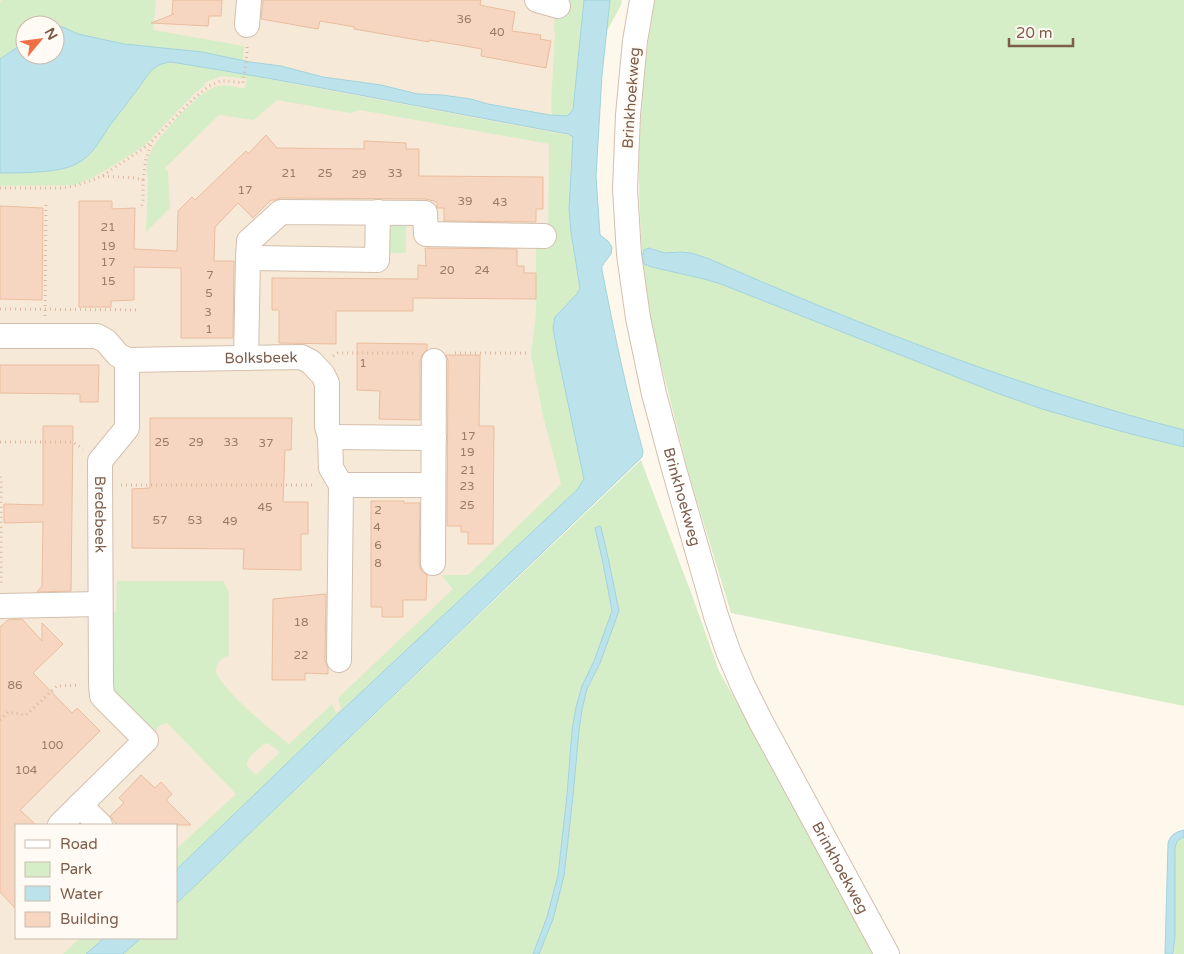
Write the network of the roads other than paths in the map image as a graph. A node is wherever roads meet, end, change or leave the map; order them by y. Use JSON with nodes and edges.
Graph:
{"nodes":[{"id":1,"x":250,"y":0,"type":"edge"},
{"id":2,"x":642,"y":0,"type":"edge"},
{"id":3,"x":247,"y":25,"type":"dead end"},
{"id":4,"x":378,"y":212,"type":"junction"},
{"id":5,"x":544,"y":236,"type":"dead end"},
{"id":6,"x":248,"y":258,"type":"junction"},
{"id":7,"x":0,"y":336,"type":"edge"},
{"id":8,"x":246,"y":358,"type":"junction"},
{"id":9,"x":127,"y":360,"type":"junction"},
{"id":10,"x":434,"y":361,"type":"dead end"},
{"id":11,"x":330,"y":437,"type":"junction"},
{"id":12,"x":434,"y":438,"type":"junction"},
{"id":13,"x":433,"y":485,"type":"junction"},
{"id":14,"x":341,"y":486,"type":"junction"},
{"id":15,"x":433,"y":563,"type":"dead end"},
{"id":16,"x":100,"y":604,"type":"junction"},
{"id":17,"x":0,"y":606,"type":"edge"},
{"id":18,"x":339,"y":660,"type":"dead end"},
{"id":19,"x":80,"y":805,"type":"junction"},
{"id":20,"x":61,"y":824,"type":"edge"},
{"id":21,"x":99,"y":824,"type":"edge"},
{"id":22,"x":887,"y":954,"type":"edge"}],
"edges":[{"from":1,"to":3,"type":"street"},
{"from":2,"to":22,"type":"street","name":"Brinkhoekweg"},
{"from":4,"to":5,"type":"street"},
{"from":4,"to":6,"type":"street"},
{"from":4,"to":6,"type":"street"},
{"from":6,"to":8,"type":"street"},
{"from":7,"to":9,"type":"street"},
{"from":8,"to":9,"type":"street","name":"Bolksbeek"},
{"from":8,"to":11,"type":"street","name":"Bolksbeek"},
{"from":9,"to":16,"type":"street","name":"Bredebeek"},
{"from":10,"to":12,"type":"street"},
{"from":11,"to":12,"type":"street"},
{"from":11,"to":14,"type":"street","name":"Bolksbeek"},
{"from":12,"to":13,"type":"street"},
{"from":13,"to":14,"type":"street"},
{"from":13,"to":15,"type":"street"},
{"from":14,"to":18,"type":"street","name":"Bolksbeek"},
{"from":16,"to":17,"type":"street"},
{"from":16,"to":19,"type":"street","name":"Bredebeek"},
{"from":19,"to":20,"type":"street","name":"Bredebeek"},
{"from":19,"to":21,"type":"street"}]}
